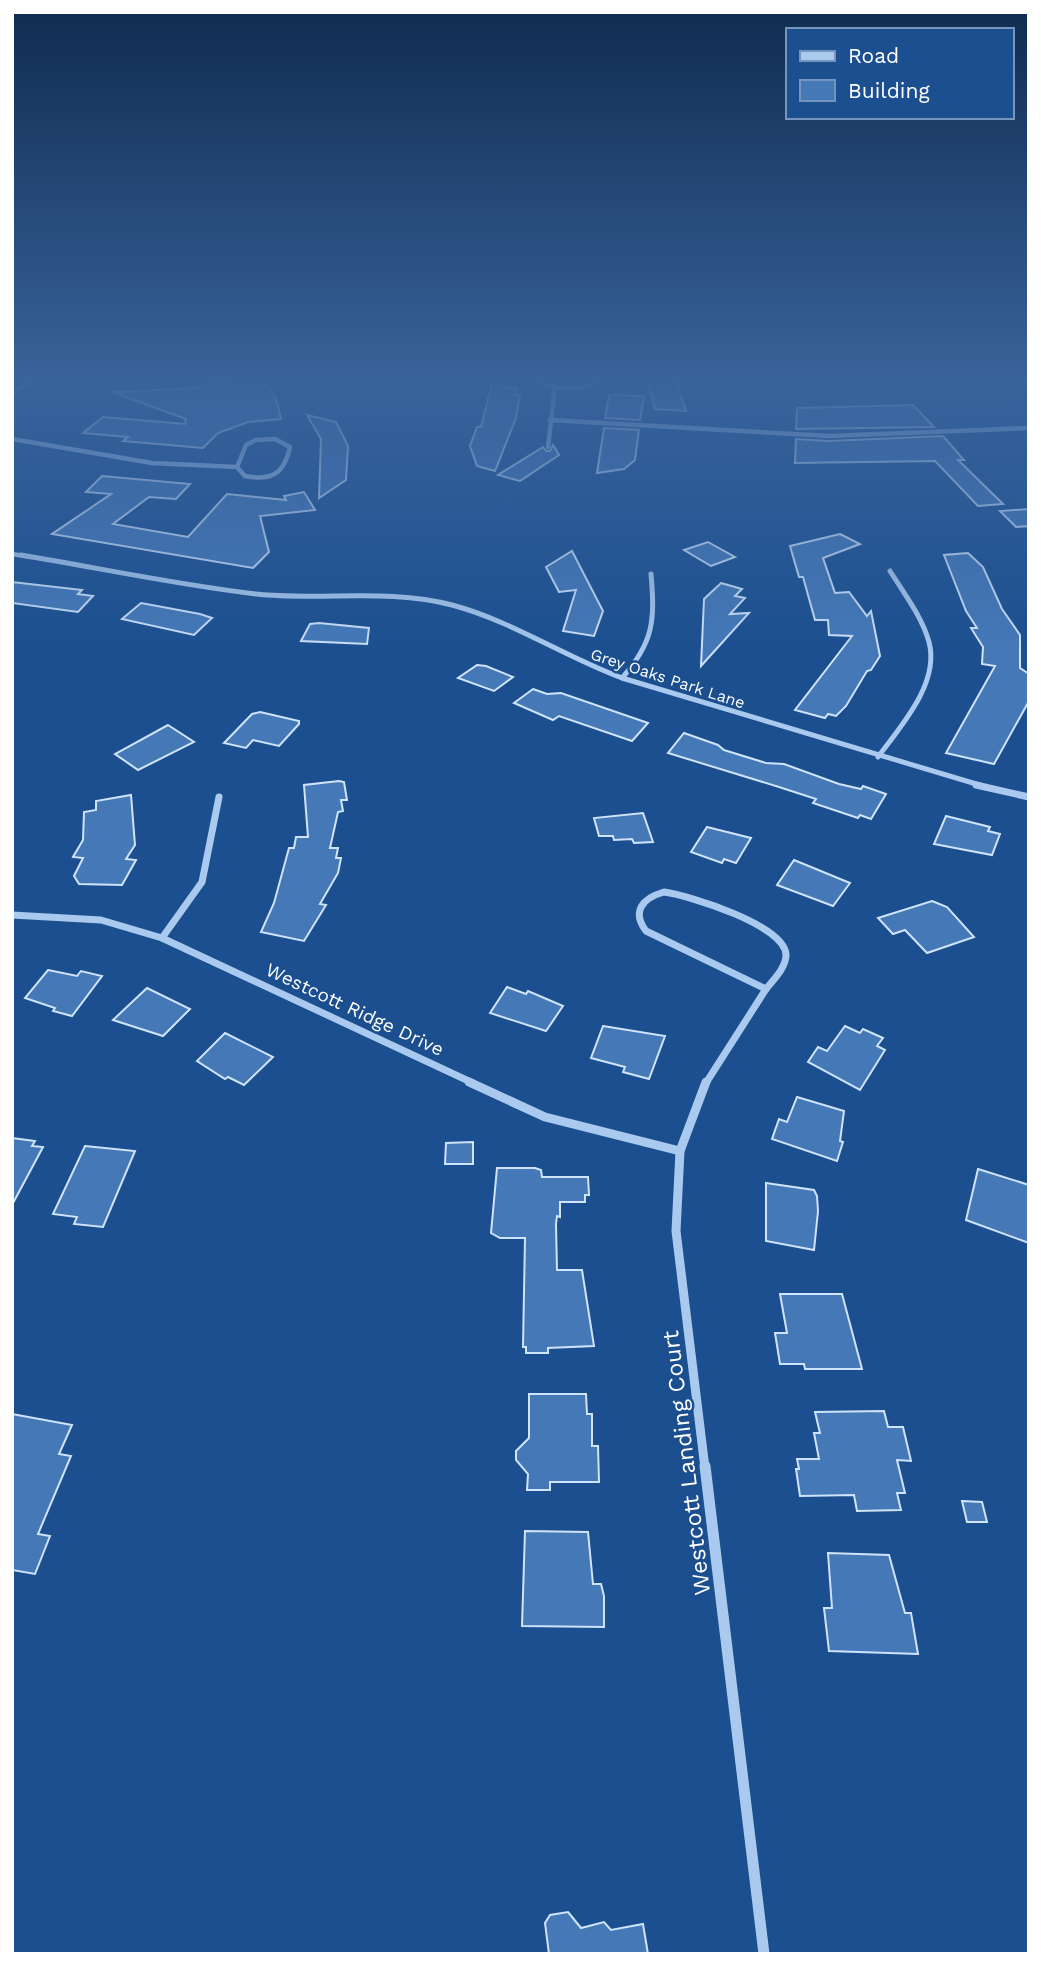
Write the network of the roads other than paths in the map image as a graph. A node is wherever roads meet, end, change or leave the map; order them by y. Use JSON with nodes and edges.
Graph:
{"nodes":[{"id":1,"x":240,"y":471,"type":"edge"},
{"id":2,"x":283,"y":471,"type":"edge"},
{"id":3,"x":12,"y":554,"type":"edge"},
{"id":4,"x":890,"y":571,"type":"dead end"},
{"id":5,"x":651,"y":573,"type":"dead end"},
{"id":6,"x":621,"y":678,"type":"junction"},
{"id":7,"x":878,"y":757,"type":"junction"},
{"id":8,"x":219,"y":797,"type":"dead end"},
{"id":9,"x":1029,"y":797,"type":"edge"},
{"id":10,"x":12,"y":915,"type":"edge"},
{"id":11,"x":162,"y":937,"type":"junction"},
{"id":12,"x":766,"y":989,"type":"junction"},
{"id":13,"x":680,"y":1151,"type":"junction"},
{"id":14,"x":764,"y":1954,"type":"edge"}],
"edges":[{"from":1,"to":2,"type":"street"},
{"from":3,"to":6,"type":"street","name":"Grey Oaks Park Lane"},
{"from":4,"to":7,"type":"street"},
{"from":5,"to":6,"type":"street"},
{"from":6,"to":7,"type":"street","name":"Grey Oaks Park Lane"},
{"from":7,"to":9,"type":"street","name":"Grey Oaks Park Lane"},
{"from":8,"to":11,"type":"street"},
{"from":10,"to":11,"type":"street","name":"Westcott Ridge Drive"},
{"from":11,"to":13,"type":"street","name":"Westcott Ridge Drive"},
{"from":12,"to":12,"type":"street","name":"Westcott Landing Court"},
{"from":12,"to":13,"type":"street","name":"Westcott Landing Court"},
{"from":13,"to":14,"type":"street","name":"Westcott Landing Court"}]}
